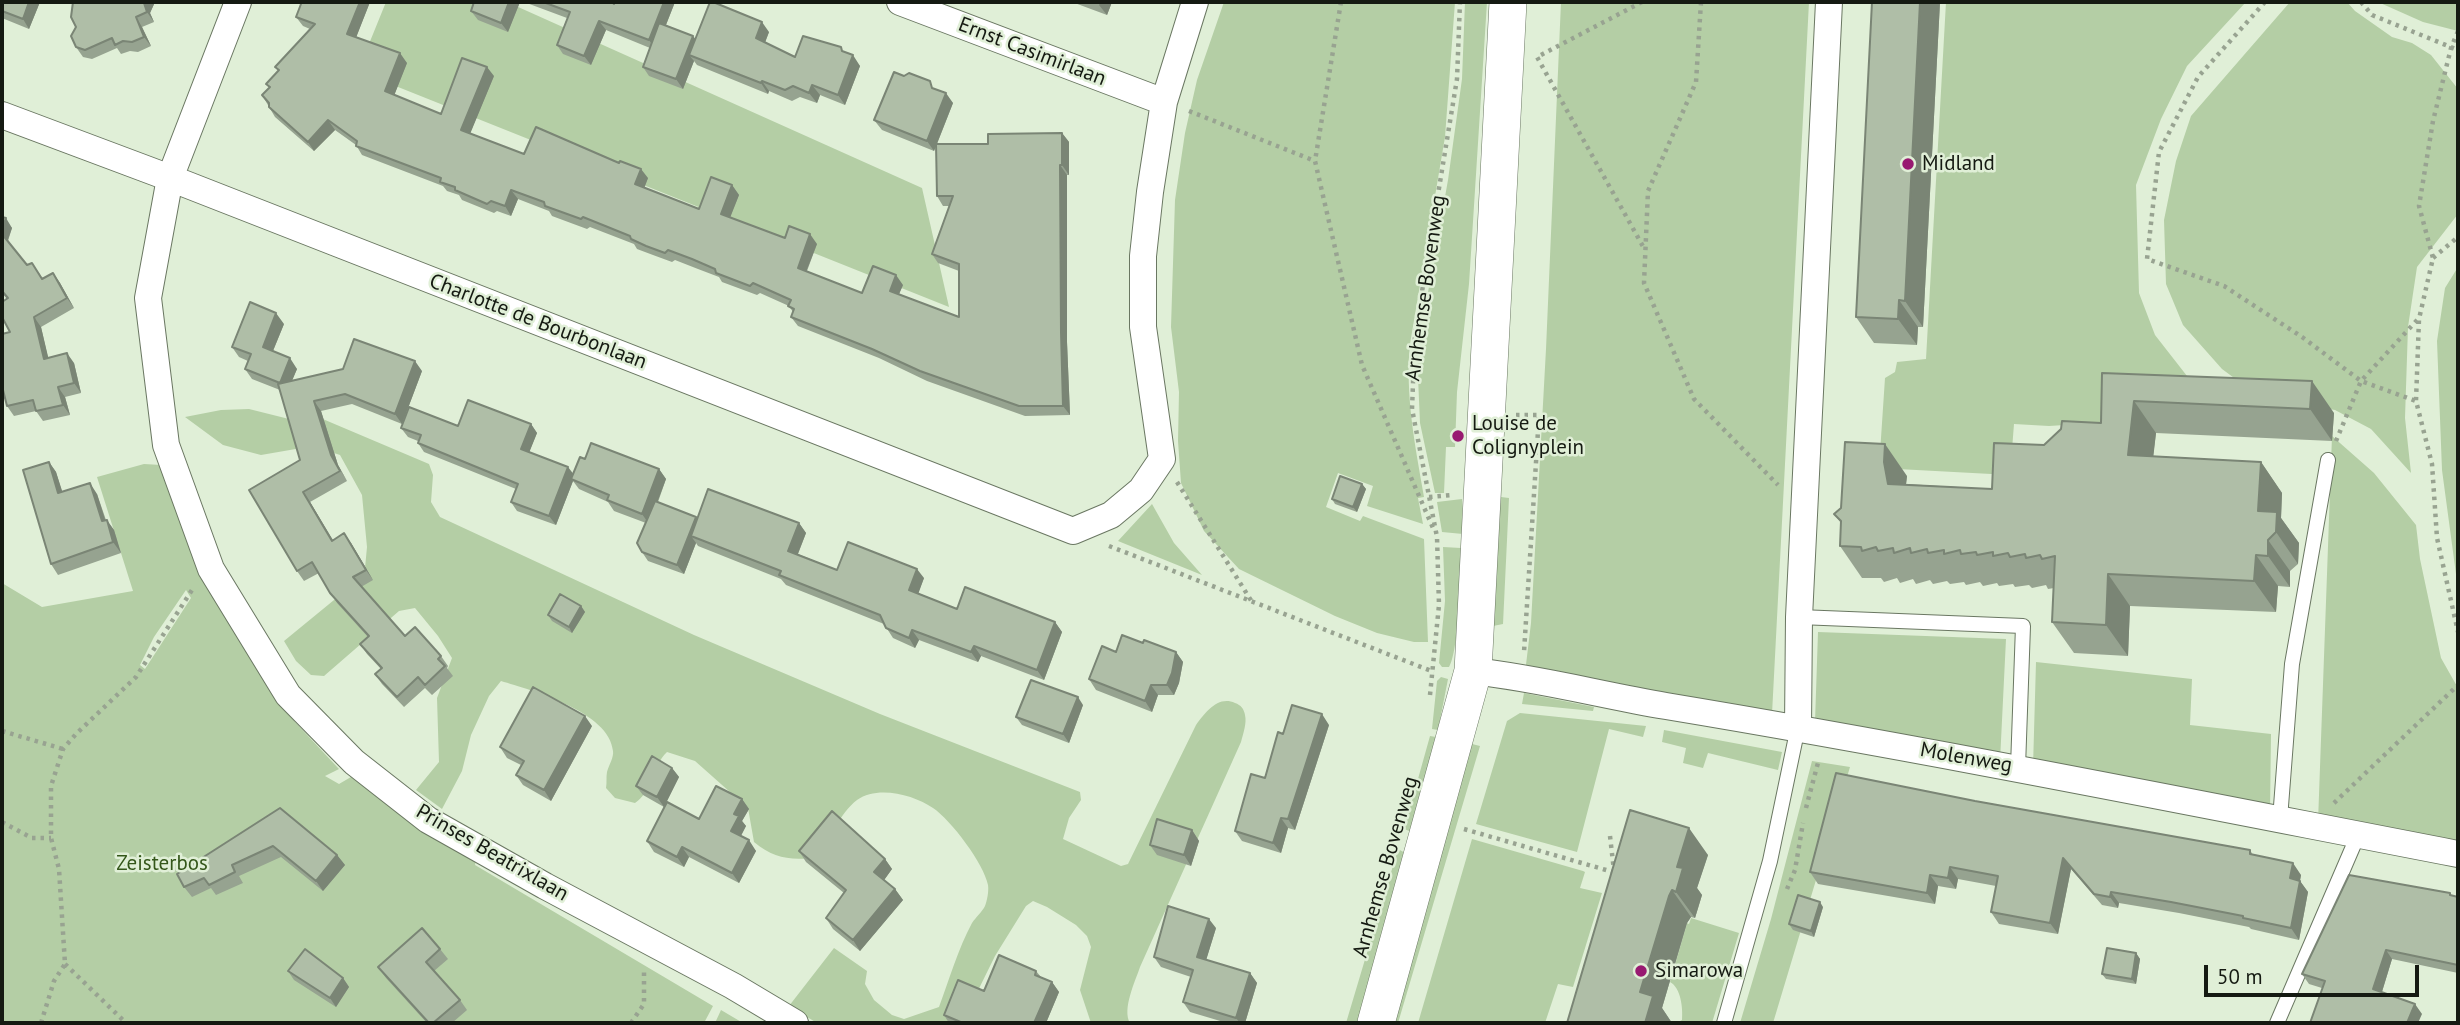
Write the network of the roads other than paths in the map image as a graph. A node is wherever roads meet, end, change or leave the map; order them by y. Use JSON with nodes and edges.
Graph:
{"nodes":[{"id":1,"x":237,"y":2,"type":"edge"},
{"id":2,"x":900,"y":2,"type":"edge"},
{"id":3,"x":1195,"y":2,"type":"edge"},
{"id":4,"x":1508,"y":2,"type":"edge"},
{"id":5,"x":1829,"y":2,"type":"edge"},
{"id":6,"x":1164,"y":102,"type":"junction"},
{"id":7,"x":2,"y":116,"type":"edge"},
{"id":8,"x":170,"y":178,"type":"junction"},
{"id":9,"x":2328,"y":460,"type":"road end"},
{"id":10,"x":1799,"y":617,"type":"junction"},
{"id":11,"x":1473,"y":670,"type":"junction"},
{"id":12,"x":1798,"y":727,"type":"junction"},
{"id":13,"x":2018,"y":767,"type":"junction"},
{"id":14,"x":2280,"y":819,"type":"junction"},
{"id":15,"x":2358,"y":835,"type":"junction"},
{"id":16,"x":2458,"y":854,"type":"edge"},
{"id":17,"x":795,"y":1023,"type":"edge"},
{"id":18,"x":1376,"y":1023,"type":"edge"},
{"id":19,"x":1724,"y":1023,"type":"edge"},
{"id":20,"x":2277,"y":1023,"type":"edge"}],
"edges":[{"from":1,"to":8,"type":"street","name":"Prinses Beatrixlaan"},
{"from":2,"to":6,"type":"street","name":"Ernst Casimirlaan"},
{"from":3,"to":6,"type":"street"},
{"from":4,"to":11,"type":"main road","name":"Arnhemse Bovenweg"},
{"from":5,"to":10,"type":"street"},
{"from":6,"to":8,"type":"street","name":"Charlotte de Bourbonlaan"},
{"from":7,"to":8,"type":"street","name":"Charlotte de Bourbonlaan"},
{"from":8,"to":17,"type":"street","name":"Prinses Beatrixlaan"},
{"from":9,"to":14,"type":"lane"},
{"from":10,"to":12,"type":"street"},
{"from":10,"to":13,"type":"lane"},
{"from":11,"to":12,"type":"street","name":"Molenweg"},
{"from":11,"to":18,"type":"main road","name":"Arnhemse Bovenweg"},
{"from":12,"to":13,"type":"street","name":"Molenweg"},
{"from":12,"to":19,"type":"lane"},
{"from":13,"to":14,"type":"street","name":"Molenweg"},
{"from":14,"to":15,"type":"street","name":"Molenweg"},
{"from":15,"to":16,"type":"street","name":"Molenweg"},
{"from":15,"to":20,"type":"lane"}]}
